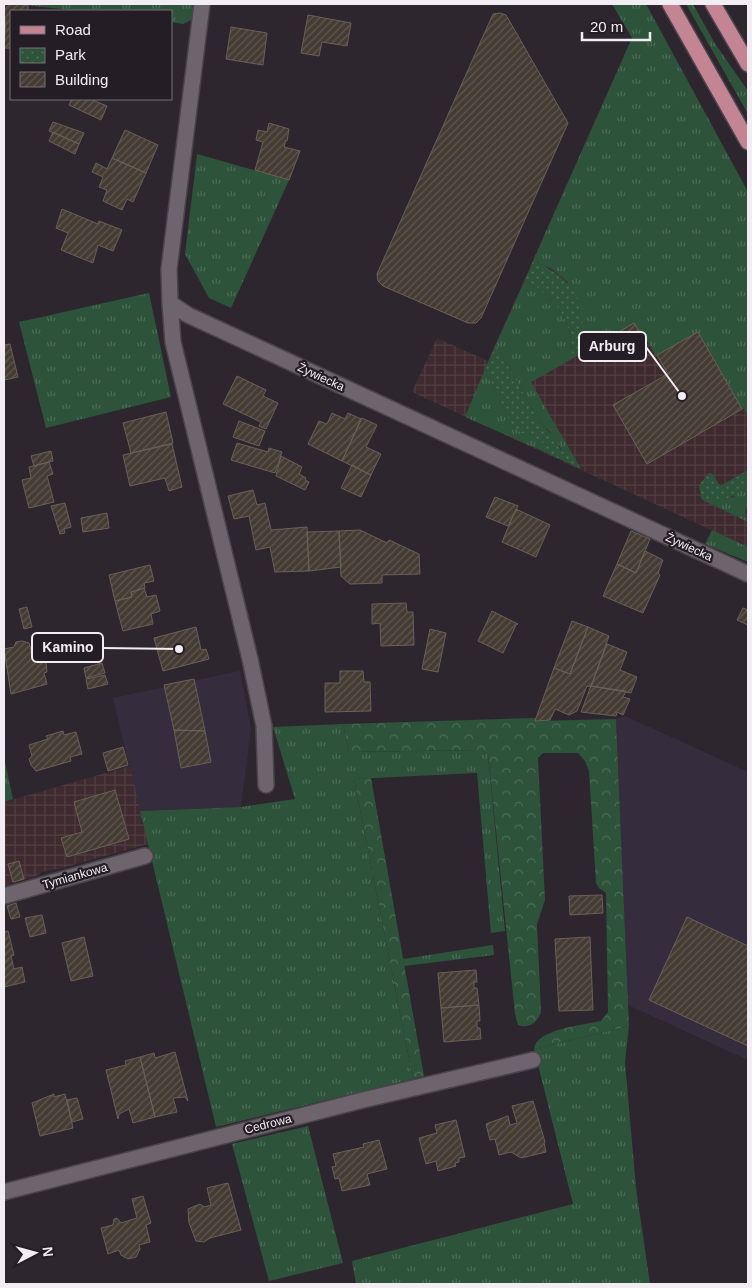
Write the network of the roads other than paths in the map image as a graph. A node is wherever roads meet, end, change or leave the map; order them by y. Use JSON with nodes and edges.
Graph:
{"nodes":[{"id":1,"x":202,"y":4,"type":"edge"},
{"id":2,"x":670,"y":4,"type":"edge"},
{"id":3,"x":713,"y":4,"type":"edge"},
{"id":4,"x":748,"y":64,"type":"edge"},
{"id":5,"x":748,"y":142,"type":"edge"},
{"id":6,"x":170,"y":303,"type":"junction"},
{"id":7,"x":748,"y":574,"type":"edge"},
{"id":8,"x":266,"y":785,"type":"dead end"},
{"id":9,"x":145,"y":856,"type":"dead end"},
{"id":10,"x":4,"y":896,"type":"edge"},
{"id":11,"x":533,"y":1060,"type":"dead end"},
{"id":12,"x":4,"y":1192,"type":"edge"}],
"edges":[{"from":1,"to":6,"type":"street"},
{"from":2,"to":5,"type":"main road"},
{"from":3,"to":4,"type":"main road"},
{"from":6,"to":7,"type":"street","name":"Żywiecka"},
{"from":6,"to":8,"type":"street"},
{"from":9,"to":10,"type":"street","name":"Tymiankowa"},
{"from":11,"to":12,"type":"street","name":"Cedrowa"}]}
